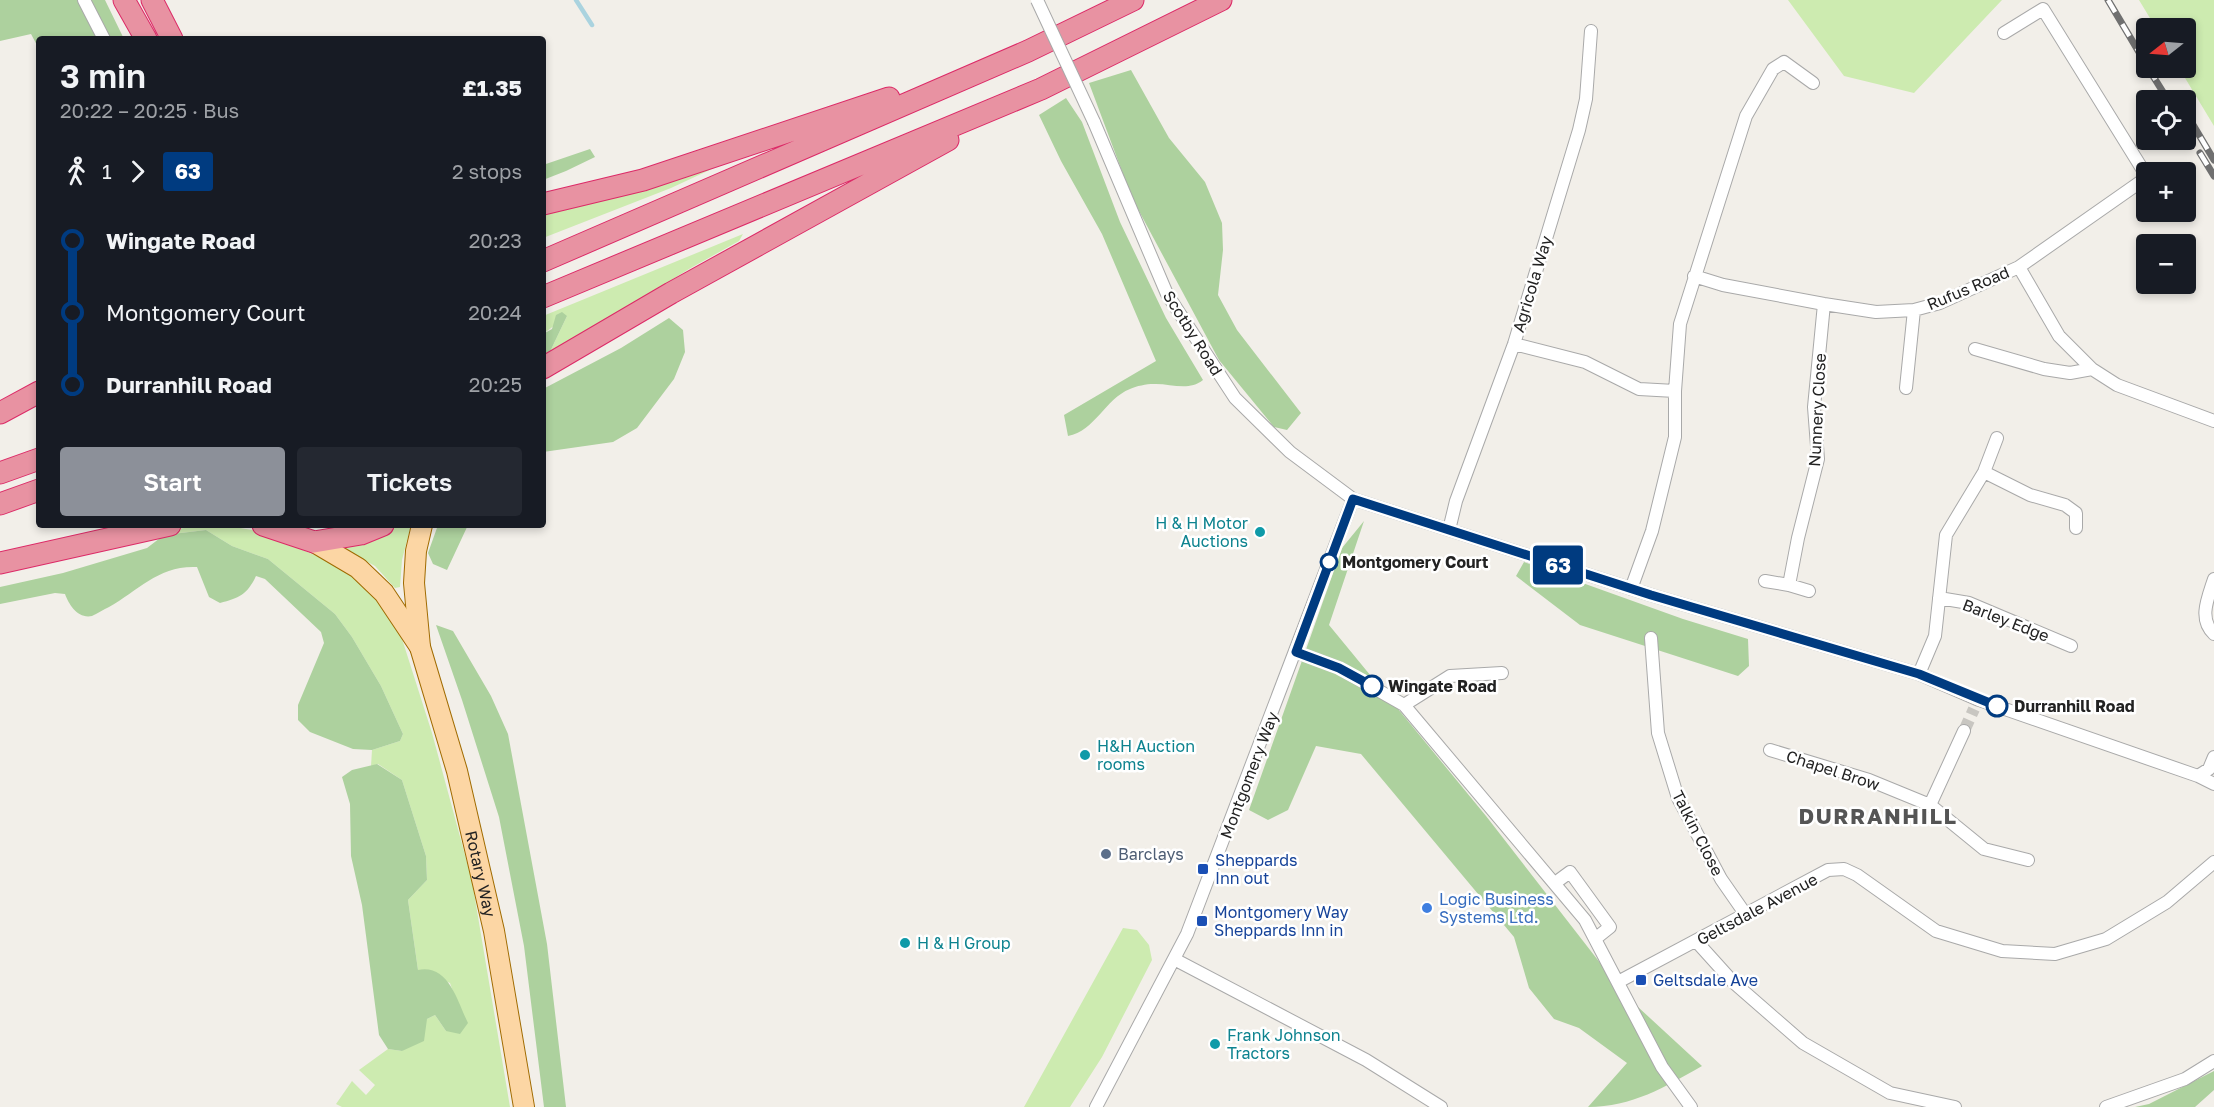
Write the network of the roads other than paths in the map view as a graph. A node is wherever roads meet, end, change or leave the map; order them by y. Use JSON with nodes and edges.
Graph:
{"nodes":[{"id":1,"x":84,"y":0,"type":"edge"},
{"id":2,"x":124,"y":0,"type":"edge"},
{"id":3,"x":152,"y":0,"type":"edge"},
{"id":4,"x":1037,"y":0,"type":"edge"},
{"id":5,"x":1133,"y":0,"type":"edge"},
{"id":6,"x":1221,"y":0,"type":"edge"},
{"id":7,"x":1591,"y":31,"type":"dead end"},
{"id":8,"x":2004,"y":33,"type":"dead end"},
{"id":9,"x":102,"y":36,"type":"edge"},
{"id":10,"x":144,"y":36,"type":"edge"},
{"id":11,"x":170,"y":36,"type":"edge"},
{"id":12,"x":1028,"y":51,"type":"junction"},
{"id":13,"x":1813,"y":83,"type":"dead end"},
{"id":14,"x":1041,"y":89,"type":"junction"},
{"id":15,"x":2137,"y":162,"type":"edge"},
{"id":16,"x":2136,"y":183,"type":"edge"},
{"id":17,"x":546,"y":203,"type":"edge"},
{"id":18,"x":546,"y":260,"type":"edge"},
{"id":19,"x":2019,"y":267,"type":"junction"},
{"id":20,"x":1694,"y":276,"type":"junction"},
{"id":21,"x":546,"y":296,"type":"edge"},
{"id":22,"x":1824,"y":304,"type":"junction"},
{"id":23,"x":1914,"y":310,"type":"junction"},
{"id":24,"x":1514,"y":344,"type":"junction"},
{"id":25,"x":1975,"y":349,"type":"dead end"},
{"id":26,"x":546,"y":366,"type":"edge"},
{"id":27,"x":2092,"y":369,"type":"junction"},
{"id":28,"x":1906,"y":388,"type":"dead end"},
{"id":29,"x":1675,"y":392,"type":"junction"},
{"id":30,"x":36,"y":394,"type":"edge"},
{"id":31,"x":0,"y":413,"type":"edge"},
{"id":32,"x":2214,"y":420,"type":"edge"},
{"id":33,"x":1997,"y":438,"type":"dead end"},
{"id":34,"x":36,"y":460,"type":"edge"},
{"id":35,"x":1984,"y":472,"type":"junction"},
{"id":36,"x":0,"y":473,"type":"edge"},
{"id":37,"x":36,"y":490,"type":"edge"},
{"id":38,"x":1353,"y":499,"type":"junction"},
{"id":39,"x":0,"y":504,"type":"edge"},
{"id":40,"x":157,"y":528,"type":"edge"},
{"id":41,"x":271,"y":528,"type":"edge"},
{"id":42,"x":376,"y":528,"type":"edge"},
{"id":43,"x":421,"y":528,"type":"edge"},
{"id":44,"x":2076,"y":528,"type":"dead end"},
{"id":45,"x":1449,"y":531,"type":"junction"},
{"id":46,"x":314,"y":542,"type":"junction"},
{"id":47,"x":0,"y":563,"type":"edge"},
{"id":48,"x":2214,"y":579,"type":"edge"},
{"id":49,"x":1765,"y":581,"type":"dead end"},
{"id":50,"x":1789,"y":585,"type":"junction"},
{"id":51,"x":1631,"y":589,"type":"junction"},
{"id":52,"x":1809,"y":591,"type":"dead end"},
{"id":53,"x":1939,"y":598,"type":"junction"},
{"id":54,"x":2214,"y":634,"type":"edge"},
{"id":55,"x":1651,"y":638,"type":"dead end"},
{"id":56,"x":2071,"y":646,"type":"dead end"},
{"id":57,"x":420,"y":647,"type":"junction"},
{"id":58,"x":1296,"y":652,"type":"junction"},
{"id":59,"x":1502,"y":673,"type":"dead end"},
{"id":60,"x":1919,"y":674,"type":"junction"},
{"id":61,"x":1404,"y":705,"type":"junction"},
{"id":62,"x":1964,"y":731,"type":"tunnel mouth"},
{"id":63,"x":1770,"y":750,"type":"dead end"},
{"id":64,"x":2214,"y":757,"type":"edge"},
{"id":65,"x":2198,"y":776,"type":"junction"},
{"id":66,"x":2214,"y":784,"type":"edge"},
{"id":67,"x":1930,"y":805,"type":"junction"},
{"id":68,"x":2028,"y":860,"type":"dead end"},
{"id":69,"x":2214,"y":862,"type":"edge"},
{"id":70,"x":1555,"y":883,"type":"junction"},
{"id":71,"x":1746,"y":915,"type":"junction"},
{"id":72,"x":1595,"y":939,"type":"junction"},
{"id":73,"x":1696,"y":941,"type":"junction"},
{"id":74,"x":1174,"y":959,"type":"junction"},
{"id":75,"x":1618,"y":982,"type":"junction"},
{"id":76,"x":2214,"y":1061,"type":"edge"},
{"id":77,"x":524,"y":1107,"type":"edge"},
{"id":78,"x":1096,"y":1107,"type":"edge"},
{"id":79,"x":1441,"y":1107,"type":"edge"},
{"id":80,"x":1691,"y":1107,"type":"edge"},
{"id":81,"x":1955,"y":1107,"type":"edge"},
{"id":82,"x":2106,"y":1107,"type":"edge"}],
"edges":[{"from":1,"to":9,"type":"street"},
{"from":2,"to":10,"type":"highway"},
{"from":3,"to":11,"type":"highway"},
{"from":4,"to":38,"type":"street","name":"Scotby Road","bridge":true},
{"from":5,"to":12,"type":"highway"},
{"from":6,"to":14,"type":"highway"},
{"from":7,"to":24,"type":"street","name":"Agricola Way"},
{"from":8,"to":15,"type":"street","name":"Rufus Road"},
{"from":12,"to":17,"type":"highway"},
{"from":12,"to":18,"type":"highway"},
{"from":13,"to":20,"type":"street"},
{"from":14,"to":21,"type":"highway"},
{"from":14,"to":26,"type":"highway"},
{"from":16,"to":19,"type":"street","name":"Rufus Road"},
{"from":19,"to":23,"type":"street","name":"Rufus Road"},
{"from":19,"to":27,"type":"street"},
{"from":20,"to":22,"type":"street","name":"Rufus Road"},
{"from":20,"to":29,"type":"street"},
{"from":22,"to":23,"type":"street","name":"Rufus Road"},
{"from":22,"to":50,"type":"street","name":"Nunnery Close"},
{"from":23,"to":28,"type":"street"},
{"from":24,"to":29,"type":"street"},
{"from":24,"to":45,"type":"street","name":"Agricola Way"},
{"from":25,"to":27,"type":"street"},
{"from":27,"to":32,"type":"street"},
{"from":29,"to":51,"type":"street"},
{"from":30,"to":31,"type":"highway"},
{"from":33,"to":35,"type":"street","name":"Barley Edge"},
{"from":34,"to":36,"type":"highway"},
{"from":35,"to":44,"type":"street"},
{"from":35,"to":53,"type":"street","name":"Barley Edge"},
{"from":37,"to":39,"type":"highway"},
{"from":38,"to":45,"type":"street"},
{"from":38,"to":58,"type":"street","name":"Montgomery Way"},
{"from":40,"to":47,"type":"highway"},
{"from":41,"to":46,"type":"highway"},
{"from":42,"to":46,"type":"highway"},
{"from":43,"to":57,"type":"main road","name":"Rotary Way"},
{"from":45,"to":51,"type":"street"},
{"from":46,"to":57,"type":"main road","name":"Rotary Way"},
{"from":48,"to":54,"type":"street"},
{"from":49,"to":50,"type":"street"},
{"from":50,"to":52,"type":"street"},
{"from":51,"to":60,"type":"street"},
{"from":53,"to":56,"type":"street","name":"Barley Edge"},
{"from":53,"to":60,"type":"street","name":"Barley Edge"},
{"from":55,"to":71,"type":"street","name":"Talkin Close"},
{"from":57,"to":77,"type":"main road","name":"Rotary Way"},
{"from":58,"to":61,"type":"street"},
{"from":58,"to":74,"type":"street","name":"Montgomery Way"},
{"from":59,"to":61,"type":"street"},
{"from":60,"to":65,"type":"street"},
{"from":61,"to":70,"type":"street"},
{"from":62,"to":67,"type":"street"},
{"from":63,"to":67,"type":"street","name":"Chapel Brow"},
{"from":64,"to":65,"type":"street"},
{"from":65,"to":66,"type":"street"},
{"from":67,"to":68,"type":"street","name":"Chapel Brow"},
{"from":69,"to":71,"type":"street","name":"Geltsdale Avenue"},
{"from":70,"to":72,"type":"street"},
{"from":70,"to":72,"type":"street"},
{"from":71,"to":73,"type":"street","name":"Geltsdale Avenue"},
{"from":72,"to":75,"type":"street"},
{"from":73,"to":75,"type":"street","name":"Geltsdale Avenue"},
{"from":73,"to":81,"type":"street"},
{"from":74,"to":78,"type":"street","name":"Montgomery Way"},
{"from":74,"to":79,"type":"street"},
{"from":75,"to":80,"type":"street"},
{"from":76,"to":82,"type":"street"}]}
